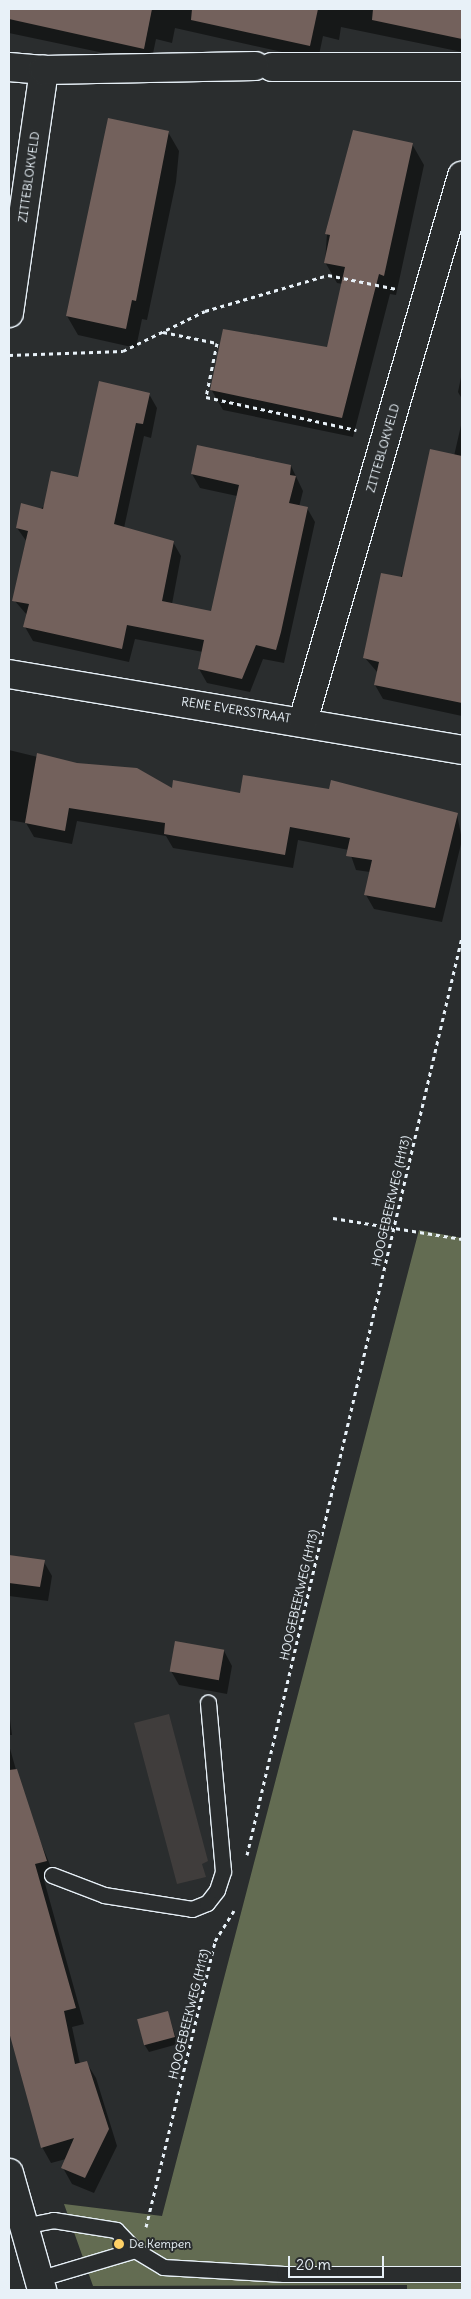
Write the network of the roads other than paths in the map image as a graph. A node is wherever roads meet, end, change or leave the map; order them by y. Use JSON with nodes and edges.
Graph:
{"nodes":[{"id":1,"x":9,"y":67,"type":"edge"},
{"id":2,"x":462,"y":67,"type":"edge"},
{"id":3,"x":44,"y":70,"type":"junction"},
{"id":4,"x":462,"y":176,"type":"edge"},
{"id":5,"x":9,"y":313,"type":"edge"},
{"id":6,"x":9,"y":674,"type":"edge"},
{"id":7,"x":303,"y":721,"type":"junction"},
{"id":8,"x":462,"y":750,"type":"edge"},
{"id":9,"x":208,"y":1703,"type":"dead end"},
{"id":10,"x":52,"y":1875,"type":"dead end"},
{"id":11,"x":9,"y":2173,"type":"edge"},
{"id":12,"x":23,"y":2226,"type":"junction"},
{"id":13,"x":136,"y":2250,"type":"junction"},
{"id":14,"x":462,"y":2274,"type":"edge"},
{"id":15,"x":40,"y":2285,"type":"edge"}],
"edges":[{"from":1,"to":3,"type":"street"},
{"from":2,"to":3,"type":"street"},
{"from":3,"to":5,"type":"street","name":"ZITTEBLOKVELD"},
{"from":4,"to":7,"type":"street","name":"ZITTEBLOKVELD"},
{"from":6,"to":7,"type":"street","name":"RENE EVERSSTRAAT"},
{"from":7,"to":8,"type":"street","name":"RENE EVERSSTRAAT"},
{"from":9,"to":10,"type":"lane"},
{"from":11,"to":12,"type":"street"},
{"from":12,"to":13,"type":"lane"},
{"from":12,"to":15,"type":"street"},
{"from":13,"to":14,"type":"lane"},
{"from":13,"to":15,"type":"lane"}]}
